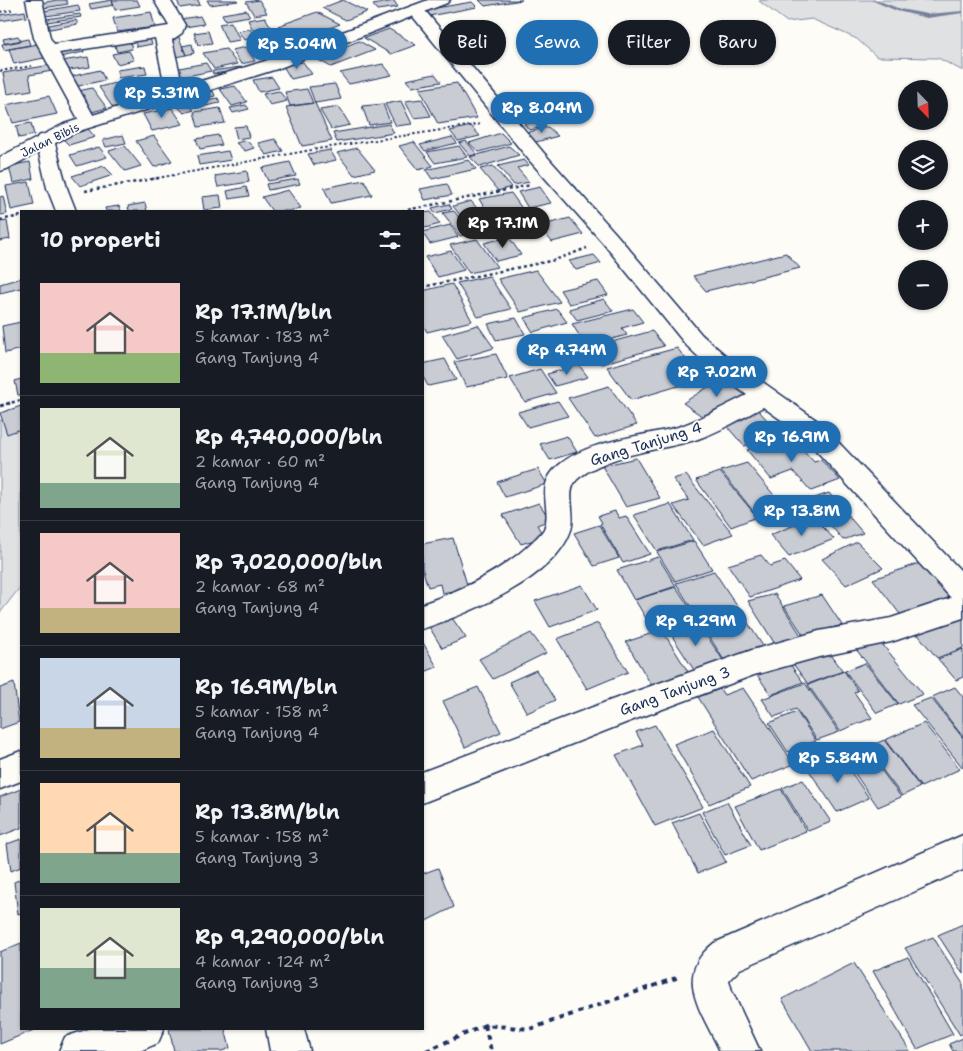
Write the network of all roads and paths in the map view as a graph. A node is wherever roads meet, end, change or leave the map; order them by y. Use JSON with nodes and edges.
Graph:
{"nodes":[{"id":1,"x":34,"y":0,"type":"edge"},
{"id":2,"x":162,"y":0,"type":"edge"},
{"id":3,"x":442,"y":0,"type":"edge"},
{"id":4,"x":416,"y":10,"type":"junction"},
{"id":5,"x":176,"y":30,"type":"junction"},
{"id":6,"x":52,"y":56,"type":"junction"},
{"id":7,"x":0,"y":72,"type":"edge"},
{"id":8,"x":176,"y":96,"type":"junction"},
{"id":9,"x":506,"y":120,"type":"junction"},
{"id":10,"x":88,"y":122,"type":"junction"},
{"id":11,"x":45,"y":140,"type":"junction"},
{"id":12,"x":0,"y":165,"type":"edge"},
{"id":13,"x":557,"y":180,"type":"junction"},
{"id":14,"x":63,"y":204,"type":"edge"},
{"id":15,"x":407,"y":210,"type":"edge"},
{"id":16,"x":20,"y":216,"type":"edge"},
{"id":17,"x":0,"y":220,"type":"edge"},
{"id":18,"x":610,"y":239,"type":"junction"},
{"id":19,"x":424,"y":287,"type":"edge"},
{"id":20,"x":766,"y":395,"type":"junction"},
{"id":21,"x":20,"y":400,"type":"edge"},
{"id":22,"x":0,"y":406,"type":"edge"},
{"id":23,"x":963,"y":592,"type":"edge"},
{"id":24,"x":963,"y":606,"type":"edge"},
{"id":25,"x":424,"y":616,"type":"edge"},
{"id":26,"x":20,"y":766,"type":"edge"},
{"id":27,"x":0,"y":774,"type":"edge"},
{"id":28,"x":424,"y":787,"type":"edge"},
{"id":29,"x":963,"y":852,"type":"edge"},
{"id":30,"x":717,"y":964,"type":"junction"},
{"id":31,"x":485,"y":1025,"type":"junction"},
{"id":32,"x":142,"y":1030,"type":"edge"},
{"id":33,"x":285,"y":1030,"type":"edge"},
{"id":34,"x":79,"y":1051,"type":"edge"},
{"id":35,"x":290,"y":1051,"type":"edge"},
{"id":36,"x":426,"y":1051,"type":"edge"},
{"id":37,"x":491,"y":1051,"type":"edge"},
{"id":38,"x":740,"y":1051,"type":"edge"}],
"edges":[{"from":1,"to":6,"type":"street"},
{"from":2,"to":5,"type":"street"},
{"from":3,"to":4,"type":"street","name":"Jalan Bibis"},
{"from":4,"to":8,"type":"street","name":"Jalan Bibis"},
{"from":4,"to":9,"type":"street"},
{"from":5,"to":6,"type":"street"},
{"from":5,"to":8,"type":"street"},
{"from":6,"to":7,"type":"path"},
{"from":6,"to":10,"type":"street"},
{"from":8,"to":10,"type":"street","name":"Jalan Bibis"},
{"from":9,"to":13,"type":"street"},
{"from":9,"to":14,"type":"path"},
{"from":10,"to":11,"type":"street","name":"Jalan Bibis"},
{"from":11,"to":12,"type":"street","name":"Jalan Bibis"},
{"from":11,"to":14,"type":"street"},
{"from":13,"to":15,"type":"path"},
{"from":13,"to":18,"type":"street"},
{"from":16,"to":17,"type":"path"},
{"from":18,"to":19,"type":"path"},
{"from":18,"to":20,"type":"street"},
{"from":20,"to":23,"type":"street"},
{"from":20,"to":25,"type":"street","name":"Gang Tanjung 4"},
{"from":21,"to":22,"type":"path"},
{"from":24,"to":28,"type":"street","name":"Gang Tanjung 3"},
{"from":26,"to":27,"type":"street"},
{"from":29,"to":30,"type":"street"},
{"from":30,"to":31,"type":"path"},
{"from":30,"to":38,"type":"street"},
{"from":31,"to":36,"type":"path"},
{"from":31,"to":37,"type":"path"},
{"from":32,"to":34,"type":"street"},
{"from":33,"to":35,"type":"street"}]}
